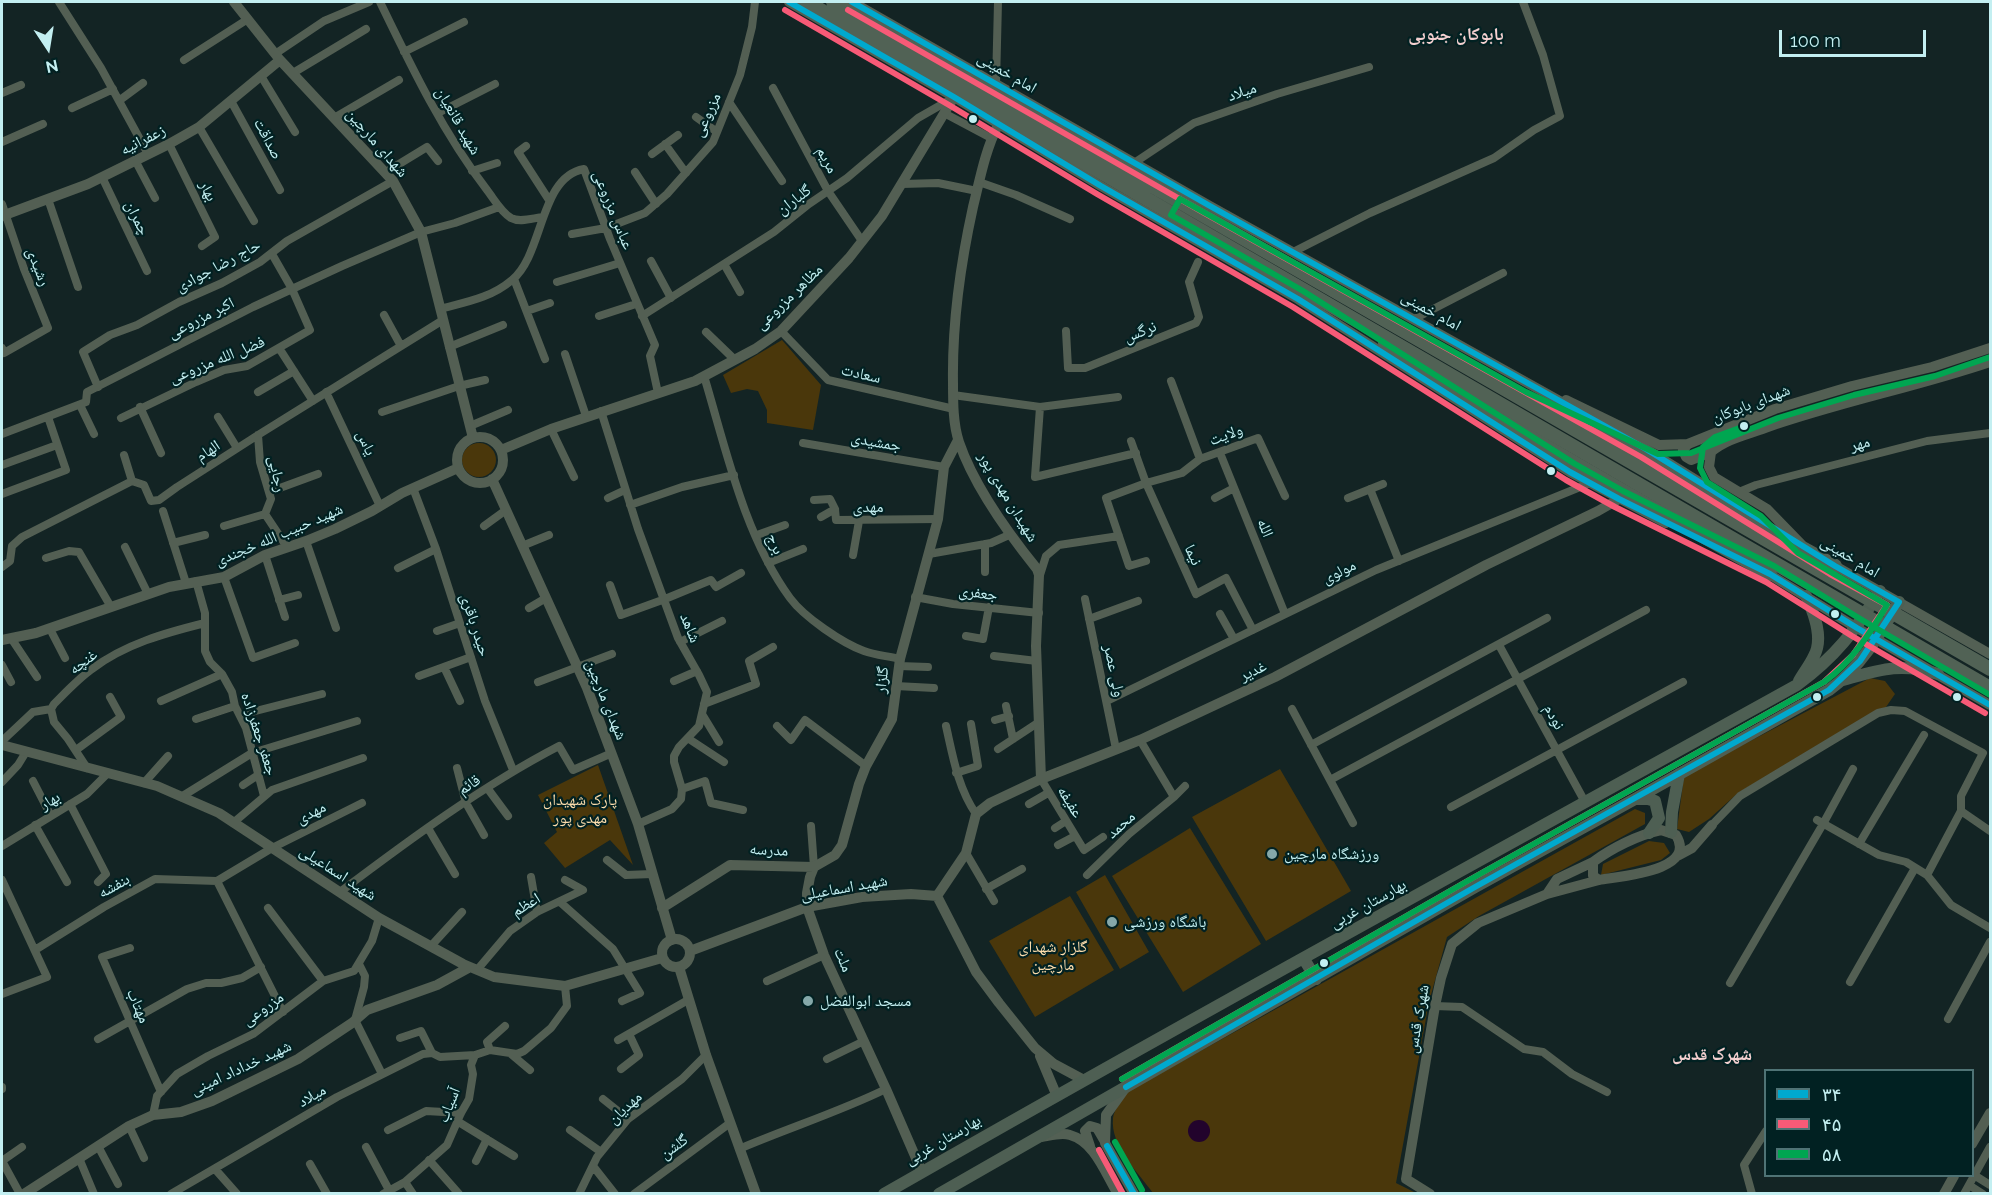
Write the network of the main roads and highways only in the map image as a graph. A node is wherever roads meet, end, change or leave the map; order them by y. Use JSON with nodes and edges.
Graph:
{"nodes":[{"id":1,"x":789,"y":2,"type":"edge"},
{"id":2,"x":807,"y":2,"type":"edge"},
{"id":3,"x":834,"y":2,"type":"edge"},
{"id":4,"x":852,"y":2,"type":"edge"},
{"id":5,"x":1177,"y":187,"type":"junction"},
{"id":6,"x":1159,"y":218,"type":"junction"},
{"id":7,"x":1321,"y":291,"type":"junction"},
{"id":8,"x":1835,"y":566,"type":"junction"},
{"id":9,"x":1770,"y":574,"type":"junction"},
{"id":10,"x":1880,"y":591,"type":"junction"},
{"id":11,"x":1806,"y":596,"type":"junction"},
{"id":12,"x":1899,"y":602,"type":"junction"},
{"id":13,"x":1857,"y":628,"type":"junction"},
{"id":14,"x":1877,"y":639,"type":"junction"},
{"id":15,"x":1990,"y":654,"type":"edge"},
{"id":16,"x":1990,"y":669,"type":"edge"},
{"id":17,"x":1938,"y":674,"type":"junction"},
{"id":18,"x":1843,"y":680,"type":"junction"},
{"id":19,"x":1797,"y":685,"type":"junction"},
{"id":20,"x":1990,"y":688,"type":"edge"},
{"id":21,"x":1776,"y":696,"type":"junction"},
{"id":22,"x":1990,"y":705,"type":"edge"},
{"id":23,"x":1787,"y":714,"type":"junction"},
{"id":24,"x":1679,"y":774,"type":"junction"},
{"id":25,"x":1635,"y":799,"type":"junction"},
{"id":26,"x":1648,"y":833,"type":"road end"},
{"id":27,"x":1675,"y":836,"type":"road end"},
{"id":28,"x":1304,"y":958,"type":"junction"},
{"id":29,"x":1316,"y":980,"type":"junction"},
{"id":30,"x":1126,"y":1087,"type":"junction"},
{"id":31,"x":1038,"y":1137,"type":"junction"},
{"id":32,"x":1105,"y":1143,"type":"junction"},
{"id":33,"x":1091,"y":1148,"type":"junction"},
{"id":34,"x":884,"y":1194,"type":"edge"},
{"id":35,"x":939,"y":1194,"type":"edge"},
{"id":36,"x":1118,"y":1194,"type":"edge"},
{"id":37,"x":1134,"y":1194,"type":"edge"}],
"edges":[{"from":1,"to":6,"type":"main road"},
{"from":2,"to":7,"type":"highway","bridge":true},
{"from":3,"to":7,"type":"highway","bridge":true},
{"from":4,"to":5,"type":"main road","name":"امام خمینی"},
{"from":5,"to":6,"type":"main road"},
{"from":5,"to":8,"type":"main road","name":"امام خمینی"},
{"from":6,"to":9,"type":"main road"},
{"from":7,"to":8,"type":"highway"},
{"from":7,"to":9,"type":"highway"},
{"from":7,"to":16,"type":"highway","bridge":true},
{"from":7,"to":20,"type":"highway","bridge":true},
{"from":8,"to":10,"type":"main road","name":"امام خمینی"},
{"from":9,"to":11,"type":"main road"},
{"from":10,"to":12,"type":"main road","name":"امام خمینی"},
{"from":10,"to":13,"type":"main road","name":"بهارستان غربی"},
{"from":11,"to":13,"type":"main road"},
{"from":11,"to":19,"type":"main road"},
{"from":12,"to":14,"type":"main road"},
{"from":12,"to":15,"type":"main road","name":"امام خمینی"},
{"from":13,"to":14,"type":"main road"},
{"from":13,"to":19,"type":"main road","name":"بهارستان غربی"},
{"from":14,"to":17,"type":"main road"},
{"from":14,"to":18,"type":"main road"},
{"from":17,"to":18,"type":"main road"},
{"from":17,"to":22,"type":"main road"},
{"from":18,"to":23,"type":"main road"},
{"from":19,"to":21,"type":"main road","name":"بهارستان غربی"},
{"from":21,"to":23,"type":"main road"},
{"from":21,"to":28,"type":"main road","name":"بهارستان غربی"},
{"from":23,"to":24,"type":"main road"},
{"from":24,"to":25,"type":"main road"},
{"from":24,"to":27,"type":"main road"},
{"from":25,"to":26,"type":"main road"},
{"from":25,"to":29,"type":"main road"},
{"from":28,"to":29,"type":"main road"},
{"from":28,"to":34,"type":"main road","name":"بهارستان غربی"},
{"from":29,"to":30,"type":"main road"},
{"from":30,"to":31,"type":"main road"},
{"from":30,"to":32,"type":"main road"},
{"from":31,"to":33,"type":"main road"},
{"from":31,"to":35,"type":"main road"},
{"from":32,"to":33,"type":"main road"},
{"from":32,"to":37,"type":"main road"},
{"from":33,"to":36,"type":"main road"}]}
